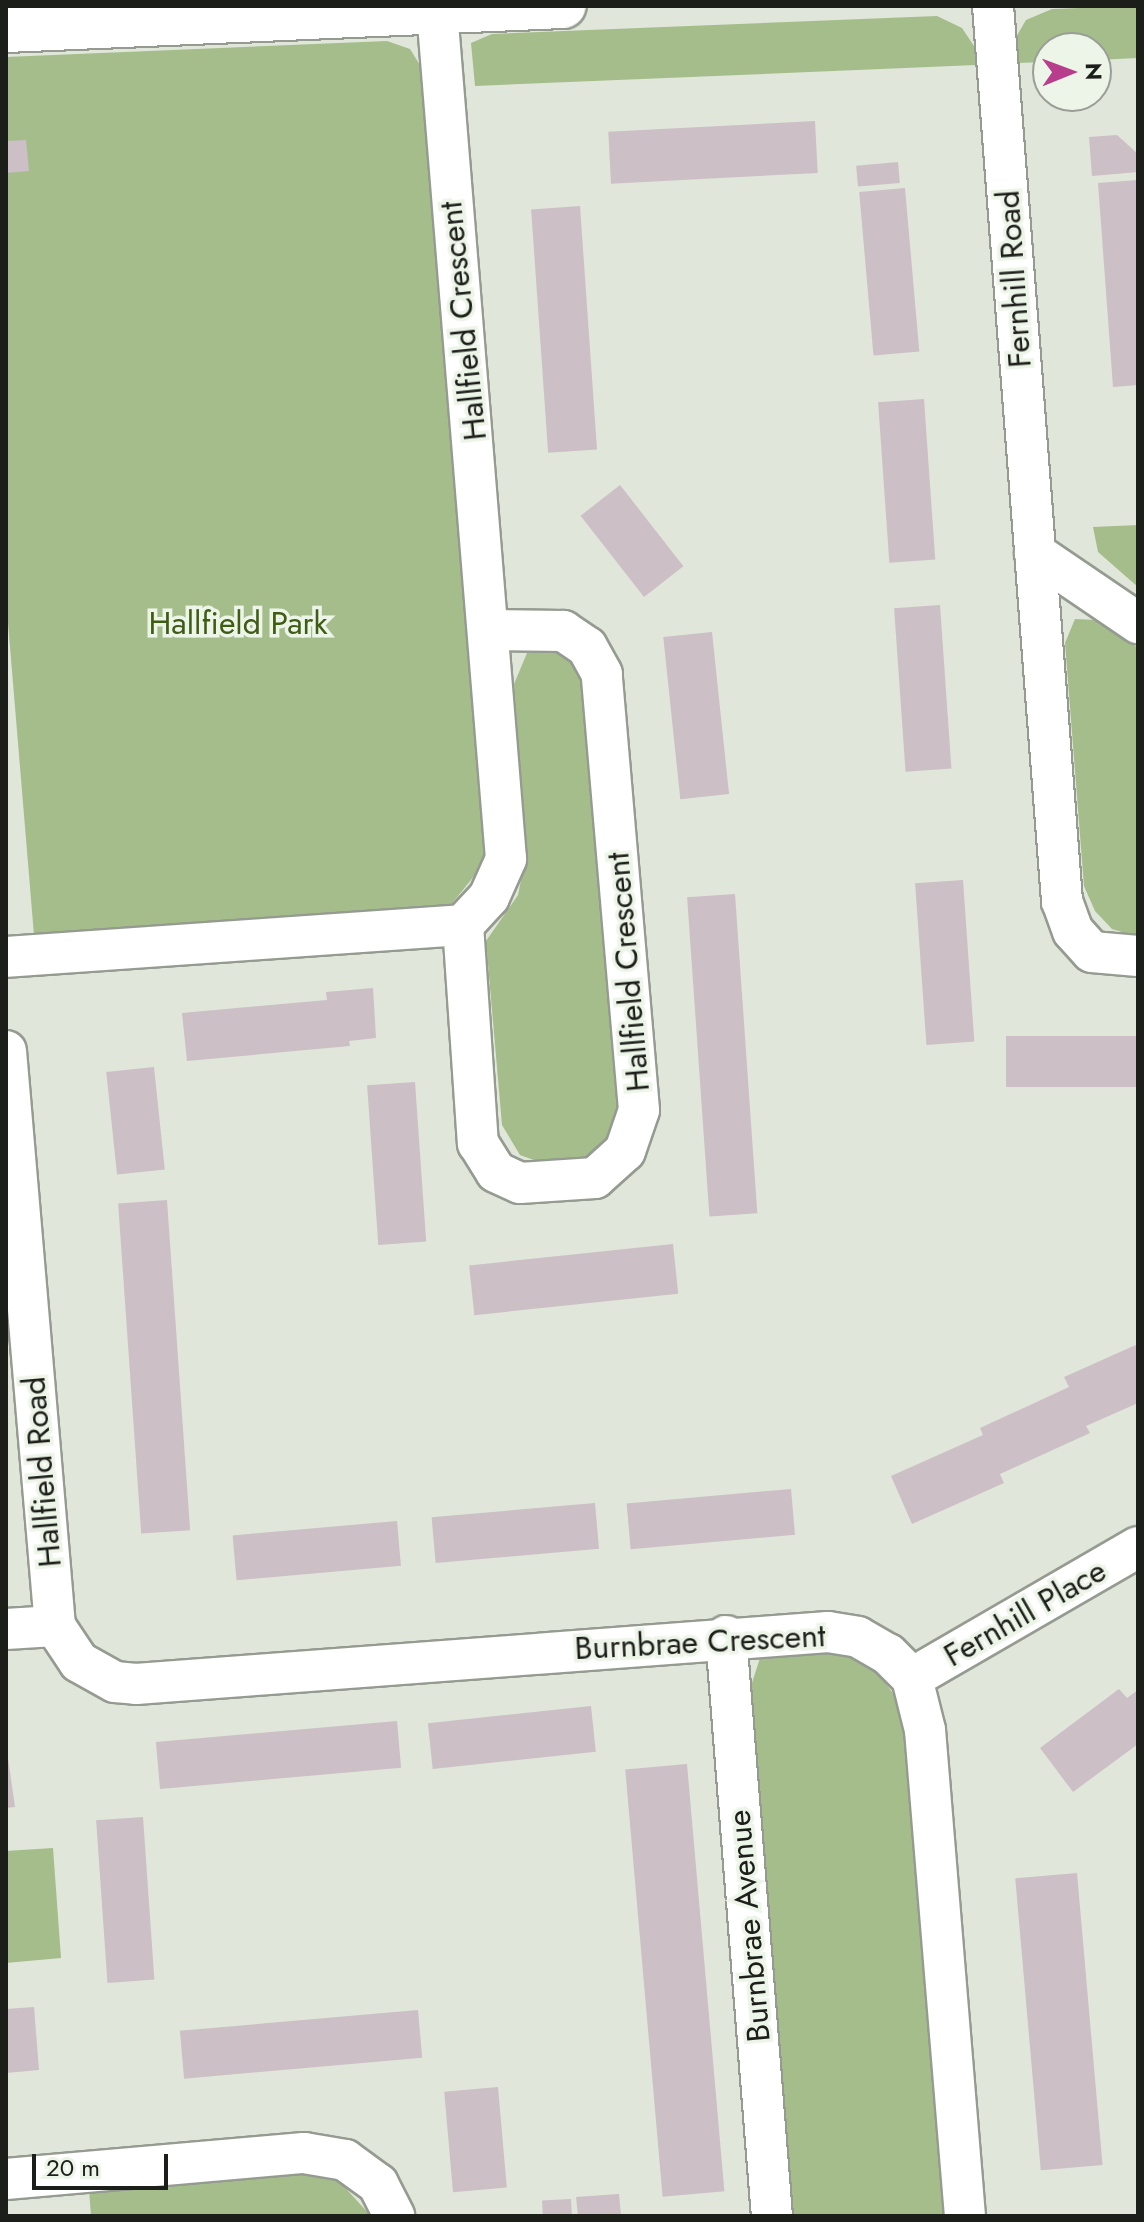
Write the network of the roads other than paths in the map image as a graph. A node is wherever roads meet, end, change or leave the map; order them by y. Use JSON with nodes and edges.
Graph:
{"nodes":[{"id":1,"x":563,"y":6,"type":"edge"},
{"id":2,"x":993,"y":6,"type":"edge"},
{"id":3,"x":437,"y":11,"type":"junction"},
{"id":4,"x":6,"y":30,"type":"edge"},
{"id":5,"x":1035,"y":553,"type":"junction"},
{"id":6,"x":1138,"y":623,"type":"edge"},
{"id":7,"x":490,"y":630,"type":"junction"},
{"id":8,"x":463,"y":925,"type":"junction"},
{"id":9,"x":1138,"y":956,"type":"edge"},
{"id":10,"x":6,"y":957,"type":"edge"},
{"id":11,"x":6,"y":1051,"type":"edge"},
{"id":12,"x":9,"y":1127,"type":"edge"},
{"id":13,"x":1138,"y":1547,"type":"edge"},
{"id":14,"x":55,"y":1626,"type":"junction"},
{"id":15,"x":6,"y":1629,"type":"edge"},
{"id":16,"x":726,"y":1636,"type":"junction"},
{"id":17,"x":912,"y":1678,"type":"junction"},
{"id":18,"x":6,"y":2179,"type":"edge"},
{"id":19,"x":394,"y":2216,"type":"edge"},
{"id":20,"x":772,"y":2216,"type":"edge"},
{"id":21,"x":965,"y":2216,"type":"edge"}],
"edges":[{"from":1,"to":3,"type":"street"},
{"from":2,"to":5,"type":"street","name":"Fernhill Road"},
{"from":3,"to":4,"type":"street"},
{"from":3,"to":7,"type":"street","name":"Hallfield Crescent"},
{"from":5,"to":6,"type":"street"},
{"from":5,"to":9,"type":"street","name":"Fernhill Road"},
{"from":7,"to":8,"type":"street","name":"Hallfield Crescent"},
{"from":7,"to":8,"type":"street","name":"Hallfield Crescent"},
{"from":8,"to":10,"type":"street"},
{"from":11,"to":12,"type":"street","name":"Hallfield Road"},
{"from":12,"to":14,"type":"street","name":"Hallfield Road"},
{"from":13,"to":17,"type":"street","name":"Fernhill Place"},
{"from":14,"to":15,"type":"street"},
{"from":14,"to":16,"type":"street","name":"Burnbrae Crescent"},
{"from":16,"to":17,"type":"street","name":"Burnbrae Crescent"},
{"from":16,"to":20,"type":"street","name":"Burnbrae Avenue"},
{"from":17,"to":21,"type":"street"},
{"from":18,"to":19,"type":"street"}]}
